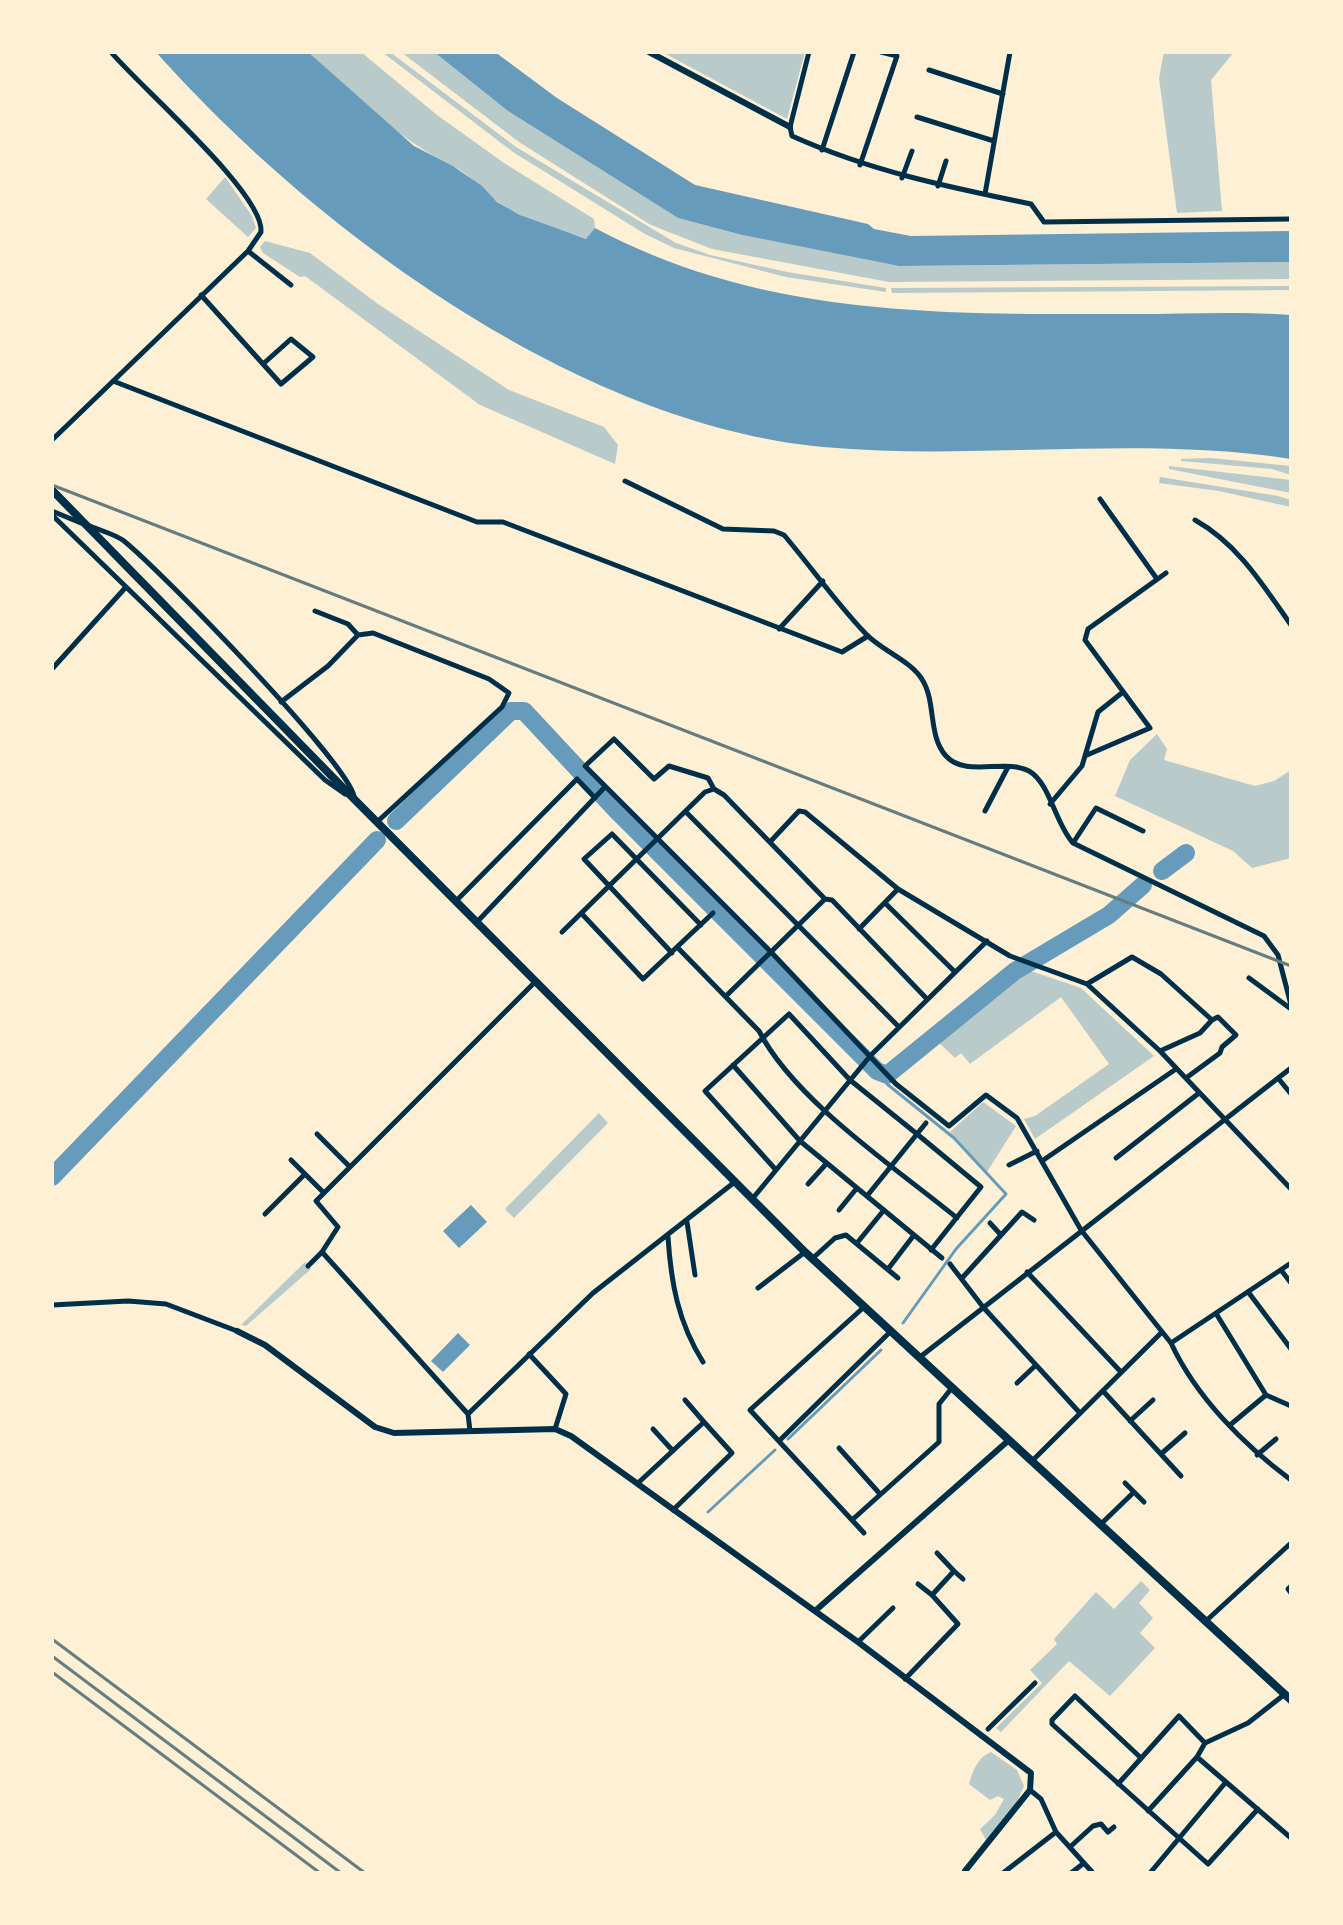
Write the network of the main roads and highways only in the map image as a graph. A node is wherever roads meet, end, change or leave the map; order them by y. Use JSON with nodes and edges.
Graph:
{"nodes":[{"id":1,"x":52,"y":490,"type":"edge"},
{"id":2,"x":1288,"y":1697,"type":"edge"}],
"edges":[{"from":1,"to":2,"type":"main road"}]}
